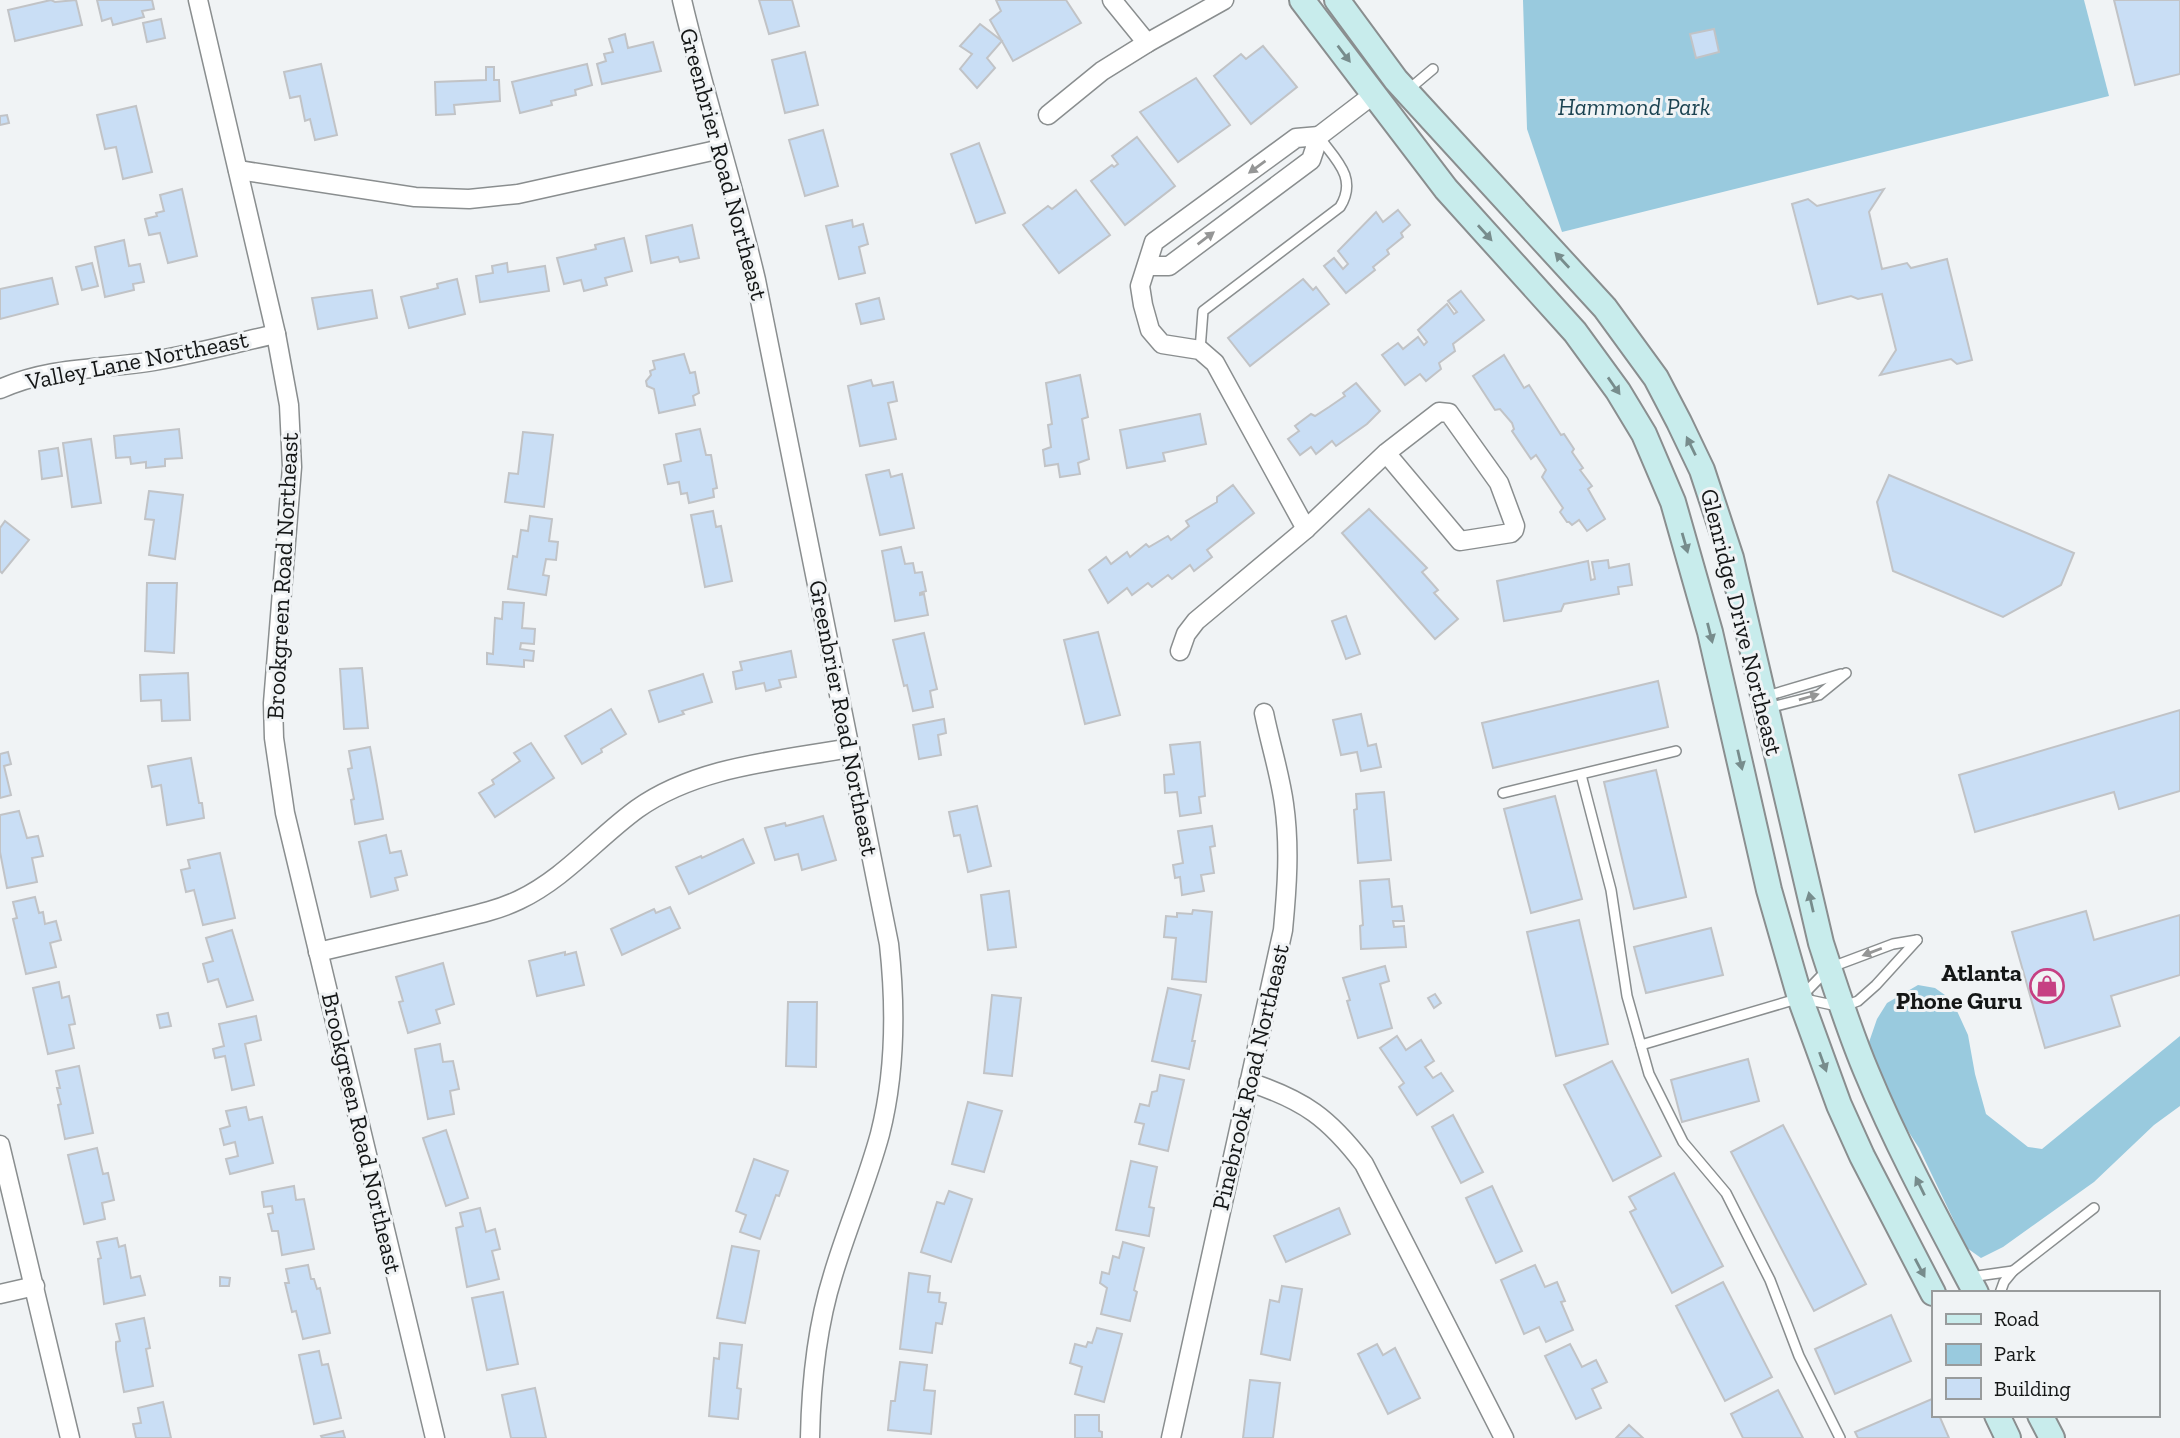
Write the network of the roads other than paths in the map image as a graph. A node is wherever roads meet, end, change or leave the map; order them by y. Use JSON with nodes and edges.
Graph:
{"nodes":[{"id":1,"x":198,"y":0,"type":"edge"},
{"id":2,"x":682,"y":0,"type":"edge"},
{"id":3,"x":1112,"y":0,"type":"edge"},
{"id":4,"x":1224,"y":0,"type":"edge"},
{"id":5,"x":1302,"y":0,"type":"edge"},
{"id":6,"x":1336,"y":0,"type":"edge"},
{"id":7,"x":1147,"y":43,"type":"junction"},
{"id":8,"x":1433,"y":69,"type":"dead end"},
{"id":9,"x":1407,"y":92,"type":"junction"},
{"id":10,"x":1374,"y":94,"type":"junction"},
{"id":11,"x":1048,"y":115,"type":"dead end"},
{"id":12,"x":1319,"y":136,"type":"junction"},
{"id":13,"x":721,"y":149,"type":"junction"},
{"id":14,"x":238,"y":170,"type":"junction"},
{"id":15,"x":1147,"y":266,"type":"junction"},
{"id":16,"x":276,"y":334,"type":"junction"},
{"id":17,"x":1200,"y":350,"type":"junction"},
{"id":18,"x":0,"y":389,"type":"edge"},
{"id":19,"x":1386,"y":453,"type":"junction"},
{"id":20,"x":1307,"y":529,"type":"junction"},
{"id":21,"x":1180,"y":650,"type":"dead end"},
{"id":22,"x":1765,"y":702,"type":"junction"},
{"id":23,"x":1264,"y":713,"type":"dead end"},
{"id":24,"x":850,"y":748,"type":"junction"},
{"id":25,"x":1676,"y":751,"type":"dead end"},
{"id":26,"x":1581,"y":775,"type":"junction"},
{"id":27,"x":1503,"y":793,"type":"dead end"},
{"id":28,"x":318,"y":952,"type":"junction"},
{"id":29,"x":1829,"y":968,"type":"junction"},
{"id":30,"x":1800,"y":998,"type":"junction"},
{"id":31,"x":1842,"y":1007,"type":"junction"},
{"id":32,"x":1641,"y":1045,"type":"junction"},
{"id":33,"x":1249,"y":1082,"type":"junction"},
{"id":34,"x":0,"y":1145,"type":"edge"},
{"id":35,"x":2094,"y":1208,"type":"dead end"},
{"id":36,"x":2013,"y":1271,"type":"junction"},
{"id":37,"x":1972,"y":1285,"type":"edge"},
{"id":38,"x":34,"y":1286,"type":"junction"},
{"id":39,"x":1932,"y":1291,"type":"edge"},
{"id":40,"x":2001,"y":1291,"type":"edge"},
{"id":41,"x":0,"y":1294,"type":"edge"},
{"id":42,"x":1998,"y":1417,"type":"edge"},
{"id":43,"x":2041,"y":1417,"type":"edge"},
{"id":44,"x":70,"y":1438,"type":"edge"},
{"id":45,"x":435,"y":1438,"type":"edge"},
{"id":46,"x":810,"y":1438,"type":"edge"},
{"id":47,"x":1171,"y":1438,"type":"edge"},
{"id":48,"x":1504,"y":1438,"type":"edge"},
{"id":49,"x":1840,"y":1438,"type":"edge"},
{"id":50,"x":2008,"y":1438,"type":"edge"},
{"id":51,"x":2052,"y":1438,"type":"edge"}],
"edges":[{"from":1,"to":14,"type":"street","name":"Brookgreen Road Northeast"},
{"from":2,"to":13,"type":"street","name":"Greenbrier Road Northeast"},
{"from":3,"to":7,"type":"street"},
{"from":4,"to":7,"type":"street"},
{"from":5,"to":10,"type":"main road","name":"Glenridge Drive Northeast","one_way":true},
{"from":6,"to":9,"type":"main road","name":"Glenridge Drive Northeast"},
{"from":7,"to":11,"type":"street"},
{"from":8,"to":9,"type":"lane"},
{"from":22,"to":9,"type":"main road","name":"Glenridge Drive Northeast","one_way":true},
{"from":10,"to":12,"type":"street"},
{"from":10,"to":30,"type":"main road","name":"Glenridge Drive Northeast","one_way":true},
{"from":12,"to":15,"type":"street","one_way":true},
{"from":15,"to":12,"type":"street","one_way":true},
{"from":12,"to":17,"type":"lane"},
{"from":13,"to":14,"type":"street"},
{"from":13,"to":24,"type":"street","name":"Greenbrier Road Northeast"},
{"from":14,"to":16,"type":"street","name":"Brookgreen Road Northeast"},
{"from":15,"to":17,"type":"street"},
{"from":16,"to":18,"type":"street","name":"Valley Lane Northeast"},
{"from":16,"to":28,"type":"street","name":"Brookgreen Road Northeast"},
{"from":17,"to":20,"type":"street"},
{"from":19,"to":19,"type":"street"},
{"from":19,"to":20,"type":"street"},
{"from":20,"to":21,"type":"street"},
{"from":22,"to":22,"type":"lane","one_way":true},
{"from":29,"to":22,"type":"main road","name":"Glenridge Drive Northeast","one_way":true},
{"from":23,"to":33,"type":"street","name":"Pinebrook Road Northeast"},
{"from":24,"to":28,"type":"street"},
{"from":24,"to":46,"type":"street","name":"Greenbrier Road Northeast"},
{"from":25,"to":26,"type":"lane"},
{"from":26,"to":27,"type":"lane"},
{"from":26,"to":32,"type":"lane"},
{"from":28,"to":45,"type":"street","name":"Brookgreen Road Northeast"},
{"from":29,"to":30,"type":"lane"},
{"from":29,"to":31,"type":"main road","name":"Glenridge Drive Northeast"},
{"from":31,"to":29,"type":"lane","one_way":true},
{"from":30,"to":31,"type":"lane"},
{"from":30,"to":32,"type":"lane"},
{"from":30,"to":39,"type":"main road","name":"Glenridge Drive Northeast","one_way":true},
{"from":37,"to":31,"type":"main road","name":"Glenridge Drive Northeast","one_way":true},
{"from":32,"to":49,"type":"lane"},
{"from":33,"to":47,"type":"street","name":"Pinebrook Road Northeast"},
{"from":33,"to":48,"type":"street"},
{"from":34,"to":38,"type":"street"},
{"from":35,"to":36,"type":"lane"},
{"from":36,"to":37,"type":"lane"},
{"from":36,"to":40,"type":"lane"},
{"from":38,"to":41,"type":"street"},
{"from":38,"to":44,"type":"street"},
{"from":42,"to":50,"type":"main road"},
{"from":43,"to":51,"type":"main road"}]}
